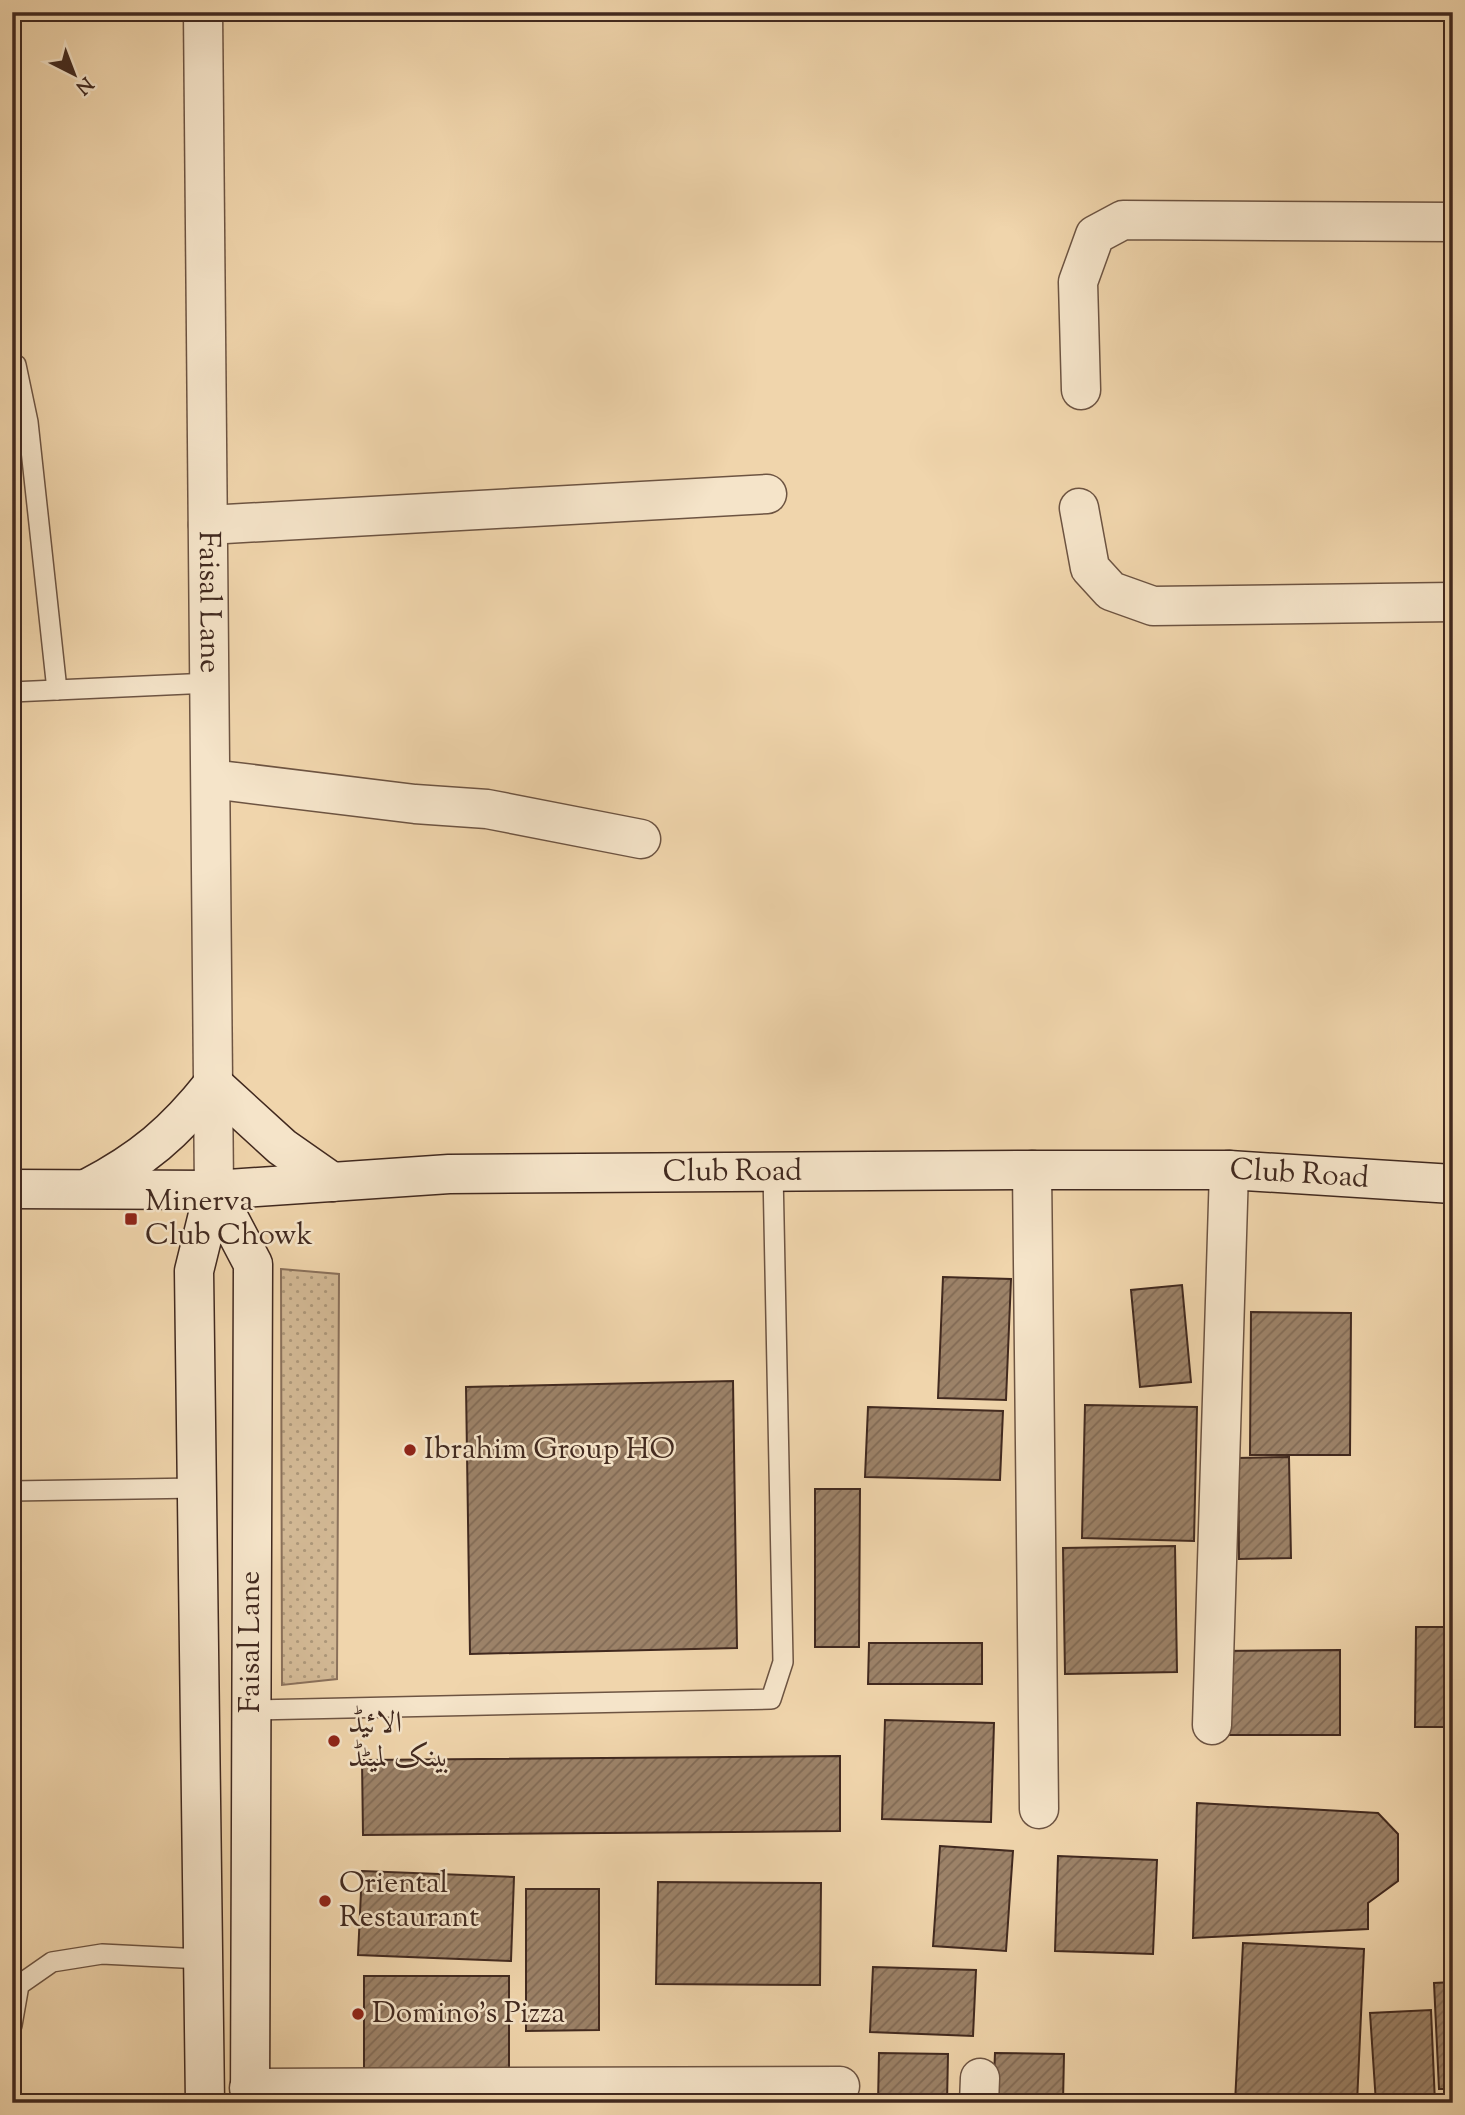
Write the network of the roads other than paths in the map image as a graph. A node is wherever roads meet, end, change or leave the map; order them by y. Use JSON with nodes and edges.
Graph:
{"nodes":[{"id":1,"x":203,"y":12,"type":"edge"},
{"id":2,"x":1453,"y":222,"type":"edge"},
{"id":3,"x":12,"y":364,"type":"edge"},
{"id":4,"x":1081,"y":390,"type":"dead end"},
{"id":5,"x":767,"y":494,"type":"dead end"},
{"id":6,"x":1079,"y":508,"type":"dead end"},
{"id":7,"x":208,"y":525,"type":"junction"},
{"id":8,"x":1453,"y":602,"type":"edge"},
{"id":9,"x":210,"y":683,"type":"junction"},
{"id":10,"x":57,"y":691,"type":"junction"},
{"id":11,"x":12,"y":692,"type":"edge"},
{"id":12,"x":211,"y":779,"type":"junction"},
{"id":13,"x":641,"y":839,"type":"dead end"},
{"id":14,"x":213,"y":1084,"type":"junction"},
{"id":15,"x":1032,"y":1170,"type":"junction"},
{"id":16,"x":1229,"y":1170,"type":"junction"},
{"id":17,"x":773,"y":1172,"type":"junction"},
{"id":18,"x":332,"y":1182,"type":"junction"},
{"id":19,"x":1453,"y":1184,"type":"edge"},
{"id":20,"x":12,"y":1189,"type":"edge"},
{"id":21,"x":87,"y":1189,"type":"junction"},
{"id":22,"x":214,"y":1191,"type":"junction"},
{"id":23,"x":197,"y":1488,"type":"junction"},
{"id":24,"x":12,"y":1491,"type":"edge"},
{"id":25,"x":251,"y":1710,"type":"junction"},
{"id":26,"x":1212,"y":1725,"type":"dead end"},
{"id":27,"x":1039,"y":1809,"type":"dead end"},
{"id":28,"x":202,"y":1959,"type":"junction"},
{"id":29,"x":12,"y":2025,"type":"edge"},
{"id":30,"x":839,"y":2086,"type":"dead end"},
{"id":31,"x":250,"y":2096,"type":"edge"},
{"id":32,"x":205,"y":2103,"type":"edge"}],
"edges":[{"from":1,"to":7,"type":"street","name":"Faisal Lane"},
{"from":2,"to":4,"type":"street"},
{"from":3,"to":10,"type":"lane"},
{"from":5,"to":7,"type":"street"},
{"from":6,"to":8,"type":"street"},
{"from":7,"to":9,"type":"street","name":"Faisal Lane"},
{"from":9,"to":10,"type":"lane"},
{"from":9,"to":12,"type":"street","name":"Faisal Lane"},
{"from":10,"to":11,"type":"lane"},
{"from":12,"to":13,"type":"street"},
{"from":12,"to":14,"type":"street","name":"Faisal Lane"},
{"from":14,"to":18,"type":"street"},
{"from":14,"to":21,"type":"street"},
{"from":14,"to":22,"type":"street","name":"Faisal Lane"},
{"from":15,"to":16,"type":"street","name":"Club Road"},
{"from":15,"to":17,"type":"street","name":"Club Road"},
{"from":15,"to":27,"type":"street"},
{"from":16,"to":19,"type":"street","name":"Club Road"},
{"from":16,"to":26,"type":"street"},
{"from":17,"to":18,"type":"street","name":"Club Road"},
{"from":17,"to":25,"type":"lane"},
{"from":18,"to":22,"type":"street","name":"Club Road"},
{"from":20,"to":21,"type":"street","name":"Club Road"},
{"from":21,"to":22,"type":"street","name":"Club Road"},
{"from":22,"to":23,"type":"street","name":"Faisal Lane"},
{"from":22,"to":25,"type":"street","name":"Faisal Lane"},
{"from":23,"to":24,"type":"lane"},
{"from":23,"to":28,"type":"street","name":"Faisal Lane"},
{"from":25,"to":31,"type":"street","name":"Faisal Lane"},
{"from":28,"to":29,"type":"lane"},
{"from":28,"to":32,"type":"street","name":"Faisal Lane"},
{"from":30,"to":31,"type":"street"}]}
